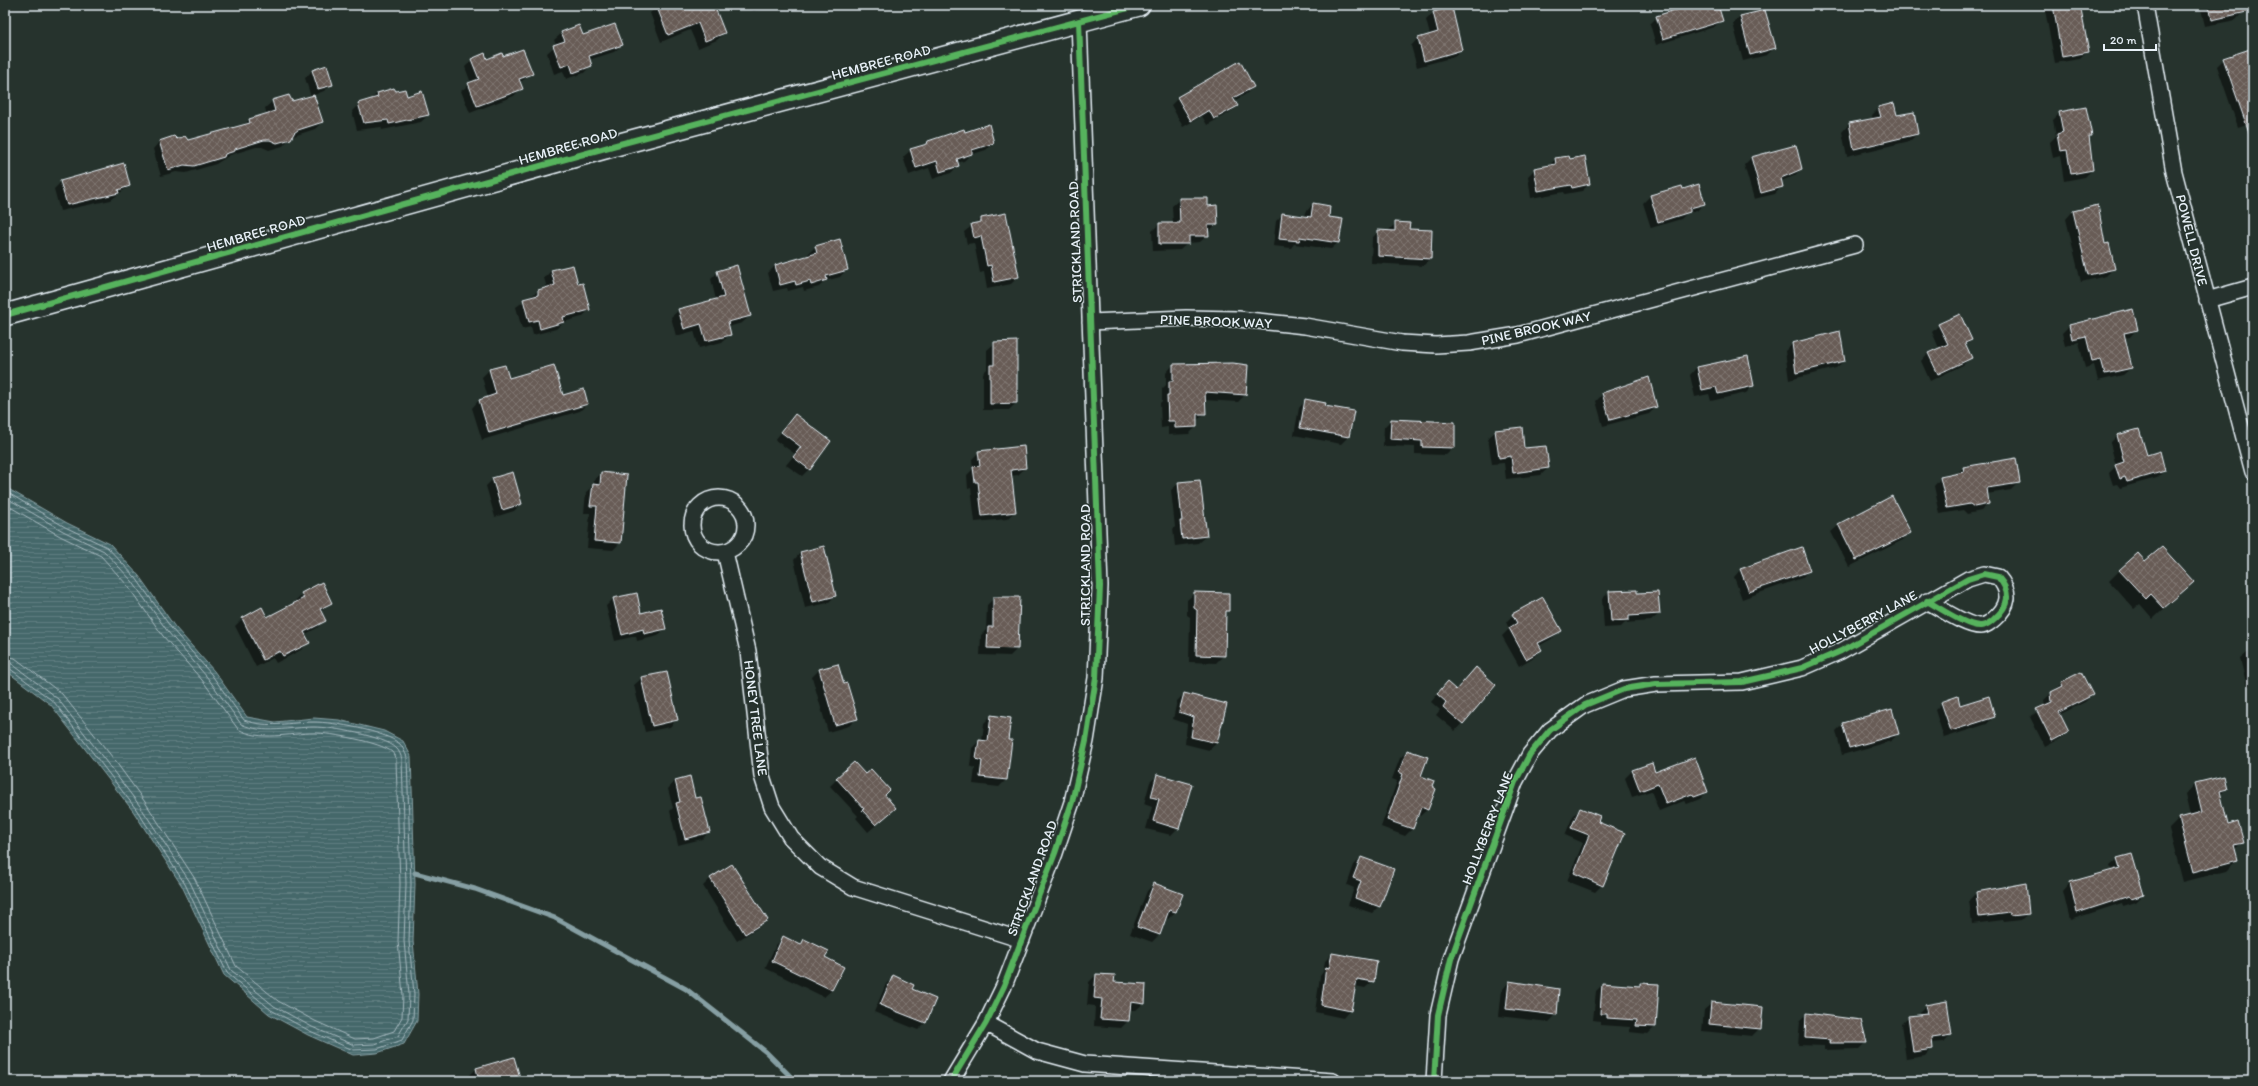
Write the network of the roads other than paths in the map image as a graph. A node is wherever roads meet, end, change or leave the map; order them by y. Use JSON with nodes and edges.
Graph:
{"nodes":[{"id":1,"x":1139,"y":5,"type":"edge"},
{"id":2,"x":2145,"y":5,"type":"edge"},
{"id":3,"x":1079,"y":21,"type":"junction"},
{"id":4,"x":1855,"y":245,"type":"dead end"},
{"id":5,"x":2253,"y":287,"type":"edge"},
{"id":6,"x":2207,"y":300,"type":"junction"},
{"id":7,"x":5,"y":316,"type":"edge"},
{"id":8,"x":1090,"y":322,"type":"junction"},
{"id":9,"x":2253,"y":472,"type":"edge"},
{"id":10,"x":725,"y":552,"type":"dead end"},
{"id":11,"x":1927,"y":601,"type":"junction"},
{"id":12,"x":1022,"y":940,"type":"junction"},
{"id":13,"x":986,"y":1023,"type":"junction"},
{"id":14,"x":951,"y":1081,"type":"edge"},
{"id":15,"x":1333,"y":1081,"type":"edge"},
{"id":16,"x":1434,"y":1081,"type":"edge"}],
"edges":[{"from":1,"to":3,"type":"street","name":"HEMBREE ROAD"},
{"from":2,"to":6,"type":"street","name":"POWELL DRIVE"},
{"from":3,"to":7,"type":"street","name":"HEMBREE ROAD"},
{"from":3,"to":8,"type":"street","name":"STRICKLAND ROAD"},
{"from":4,"to":8,"type":"street","name":"PINE BROOK WAY"},
{"from":5,"to":6,"type":"street"},
{"from":6,"to":9,"type":"street","name":"POWELL DRIVE"},
{"from":8,"to":12,"type":"street","name":"STRICKLAND ROAD"},
{"from":10,"to":12,"type":"street","name":"HONEY TREE LANE"},
{"from":11,"to":11,"type":"street","name":"HOLLYBERRY LANE"},
{"from":11,"to":16,"type":"street","name":"HOLLYBERRY LANE"},
{"from":12,"to":13,"type":"street","name":"STRICKLAND ROAD"},
{"from":13,"to":14,"type":"street","name":"STRICKLAND ROAD"},
{"from":13,"to":15,"type":"street"}]}
